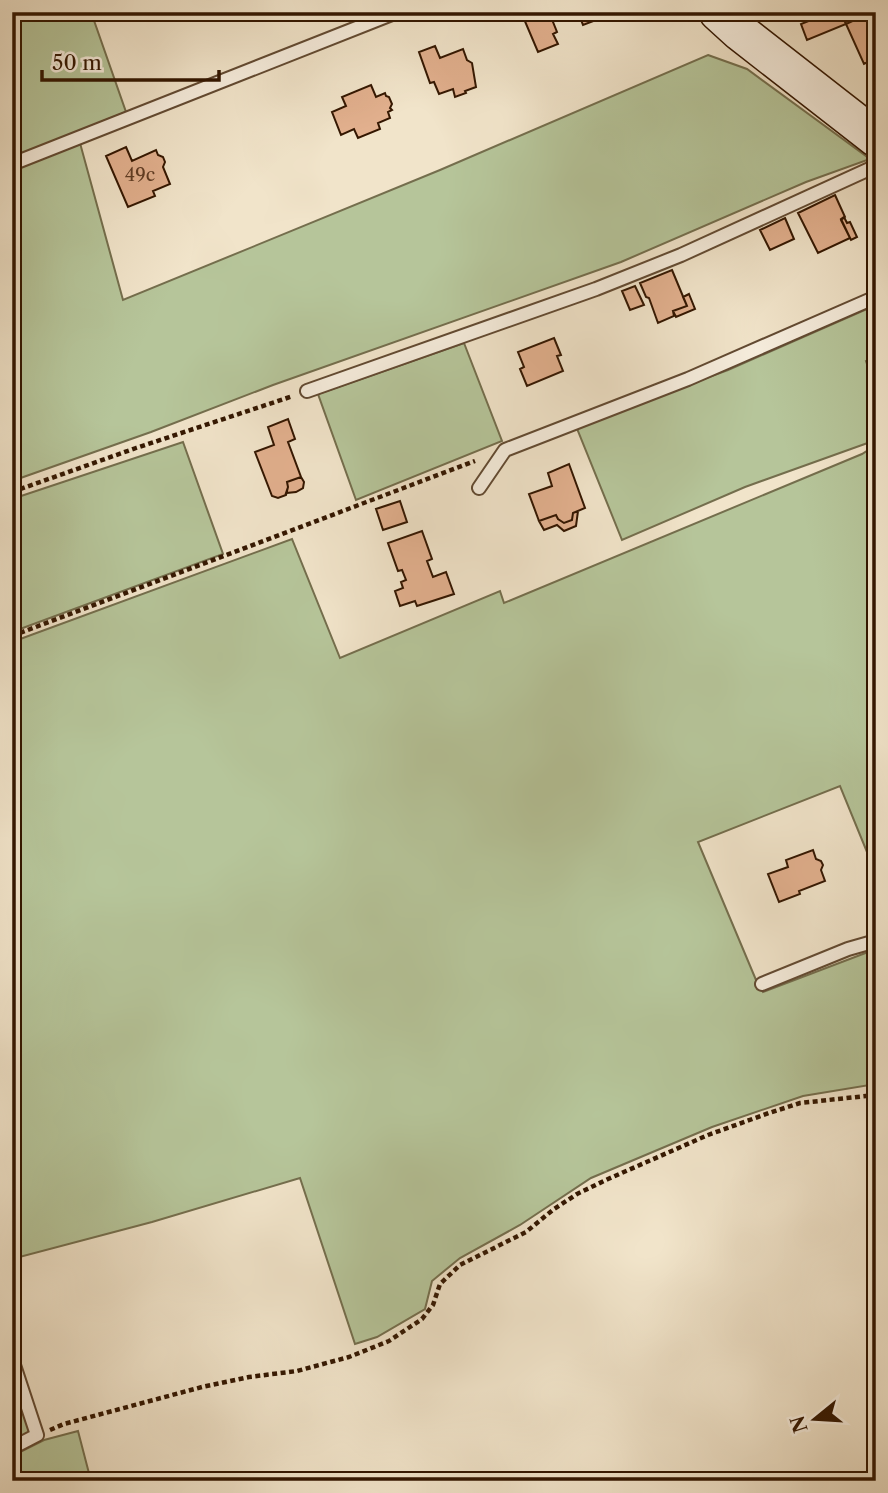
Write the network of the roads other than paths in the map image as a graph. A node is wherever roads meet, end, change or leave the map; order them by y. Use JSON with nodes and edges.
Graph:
{"nodes":[{"id":1,"x":397,"y":12,"type":"edge"},
{"id":2,"x":718,"y":12,"type":"edge"},
{"id":3,"x":876,"y":138,"type":"edge"},
{"id":4,"x":12,"y":164,"type":"edge"},
{"id":5,"x":876,"y":166,"type":"edge"},
{"id":6,"x":876,"y":297,"type":"edge"},
{"id":7,"x":307,"y":391,"type":"road end"},
{"id":8,"x":479,"y":488,"type":"dead end"},
{"id":9,"x":876,"y":940,"type":"edge"},
{"id":10,"x":762,"y":984,"type":"dead end"},
{"id":11,"x":12,"y":1359,"type":"edge"},
{"id":12,"x":12,"y":1448,"type":"edge"}],
"edges":[{"from":1,"to":4,"type":"lane"},
{"from":2,"to":3,"type":"street"},
{"from":5,"to":7,"type":"lane"},
{"from":6,"to":8,"type":"lane"},
{"from":9,"to":10,"type":"lane"},
{"from":11,"to":12,"type":"lane"}]}
